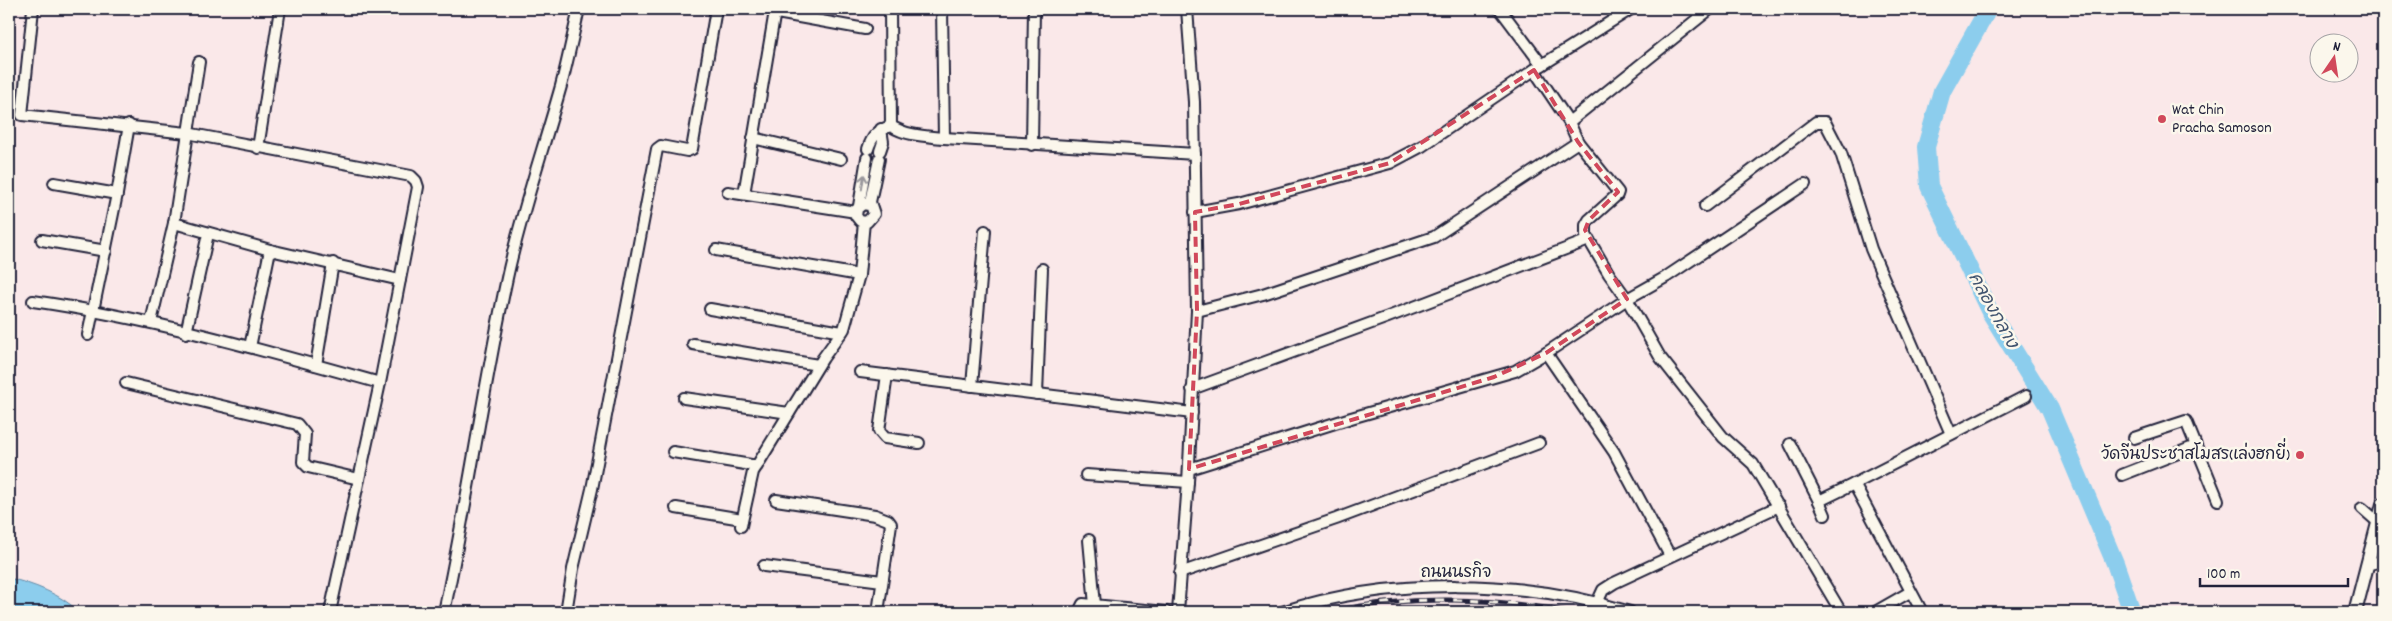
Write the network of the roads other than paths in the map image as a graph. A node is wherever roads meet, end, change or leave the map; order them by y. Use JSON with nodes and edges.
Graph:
{"nodes":[{"id":1,"x":34,"y":9,"type":"edge"},
{"id":2,"x":268,"y":9,"type":"edge"},
{"id":3,"x":579,"y":9,"type":"edge"},
{"id":4,"x":716,"y":9,"type":"edge"},
{"id":5,"x":890,"y":9,"type":"edge"},
{"id":6,"x":942,"y":9,"type":"edge"},
{"id":7,"x":1034,"y":9,"type":"edge"},
{"id":8,"x":1187,"y":9,"type":"edge"},
{"id":9,"x":1500,"y":9,"type":"edge"},
{"id":10,"x":1631,"y":9,"type":"edge"},
{"id":11,"x":1710,"y":9,"type":"edge"},
{"id":12,"x":280,"y":10,"type":"edge"},
{"id":13,"x":865,"y":29,"type":"dead end"},
{"id":14,"x":199,"y":62,"type":"dead end"},
{"id":15,"x":1538,"y":67,"type":"junction"},
{"id":16,"x":1569,"y":122,"type":"junction"},
{"id":17,"x":129,"y":125,"type":"junction"},
{"id":18,"x":891,"y":126,"type":"junction"},
{"id":19,"x":880,"y":129,"type":"junction"},
{"id":20,"x":187,"y":134,"type":"junction"},
{"id":21,"x":753,"y":138,"type":"junction"},
{"id":22,"x":944,"y":138,"type":"junction"},
{"id":23,"x":1578,"y":142,"type":"junction"},
{"id":24,"x":1032,"y":145,"type":"junction"},
{"id":25,"x":258,"y":148,"type":"junction"},
{"id":26,"x":1195,"y":154,"type":"junction"},
{"id":27,"x":841,"y":159,"type":"dead end"},
{"id":28,"x":54,"y":183,"type":"dead end"},
{"id":29,"x":1805,"y":184,"type":"dead end"},
{"id":30,"x":728,"y":192,"type":"dead end"},
{"id":31,"x":117,"y":194,"type":"junction"},
{"id":32,"x":744,"y":194,"type":"junction"},
{"id":33,"x":1704,"y":206,"type":"dead end"},
{"id":34,"x":862,"y":208,"type":"junction"},
{"id":35,"x":1195,"y":212,"type":"junction"},
{"id":36,"x":864,"y":222,"type":"junction"},
{"id":37,"x":174,"y":223,"type":"junction"},
{"id":38,"x":985,"y":231,"type":"dead end"},
{"id":39,"x":208,"y":234,"type":"junction"},
{"id":40,"x":42,"y":240,"type":"dead end"},
{"id":41,"x":1589,"y":240,"type":"junction"},
{"id":42,"x":270,"y":250,"type":"junction"},
{"id":43,"x":716,"y":250,"type":"dead end"},
{"id":44,"x":106,"y":251,"type":"junction"},
{"id":45,"x":333,"y":263,"type":"junction"},
{"id":46,"x":1042,"y":269,"type":"dead end"},
{"id":47,"x":859,"y":275,"type":"junction"},
{"id":48,"x":400,"y":280,"type":"junction"},
{"id":49,"x":1627,"y":298,"type":"junction"},
{"id":50,"x":33,"y":301,"type":"dead end"},
{"id":51,"x":710,"y":309,"type":"dead end"},
{"id":52,"x":95,"y":310,"type":"junction"},
{"id":53,"x":1197,"y":311,"type":"junction"},
{"id":54,"x":151,"y":322,"type":"junction"},
{"id":55,"x":842,"y":332,"type":"junction"},
{"id":56,"x":186,"y":333,"type":"junction"},
{"id":57,"x":88,"y":335,"type":"dead end"},
{"id":58,"x":693,"y":344,"type":"dead end"},
{"id":59,"x":250,"y":347,"type":"junction"},
{"id":60,"x":1546,"y":353,"type":"junction"},
{"id":61,"x":316,"y":365,"type":"junction"},
{"id":62,"x":818,"y":365,"type":"junction"},
{"id":63,"x":860,"y":372,"type":"dead end"},
{"id":64,"x":887,"y":375,"type":"junction"},
{"id":65,"x":380,"y":382,"type":"junction"},
{"id":66,"x":126,"y":383,"type":"dead end"},
{"id":67,"x":972,"y":386,"type":"junction"},
{"id":68,"x":1192,"y":389,"type":"junction"},
{"id":69,"x":1037,"y":394,"type":"junction"},
{"id":70,"x":2026,"y":396,"type":"dead end"},
{"id":71,"x":684,"y":398,"type":"dead end"},
{"id":72,"x":789,"y":413,"type":"junction"},
{"id":73,"x":1192,"y":413,"type":"junction"},
{"id":74,"x":1952,"y":434,"type":"junction"},
{"id":75,"x":2134,"y":438,"type":"dead end"},
{"id":76,"x":919,"y":443,"type":"dead end"},
{"id":77,"x":1539,"y":443,"type":"dead end"},
{"id":78,"x":1790,"y":444,"type":"dead end"},
{"id":79,"x":2196,"y":446,"type":"junction"},
{"id":80,"x":673,"y":452,"type":"dead end"},
{"id":81,"x":757,"y":466,"type":"junction"},
{"id":82,"x":1189,"y":469,"type":"junction"},
{"id":83,"x":1086,"y":475,"type":"dead end"},
{"id":84,"x":2122,"y":475,"type":"dead end"},
{"id":85,"x":359,"y":479,"type":"junction"},
{"id":86,"x":1188,"y":482,"type":"junction"},
{"id":87,"x":1854,"y":484,"type":"junction"},
{"id":88,"x":776,"y":500,"type":"dead end"},
{"id":89,"x":2218,"y":500,"type":"dead end"},
{"id":90,"x":1819,"y":501,"type":"junction"},
{"id":91,"x":2383,"y":504,"type":"edge"},
{"id":92,"x":1779,"y":506,"type":"junction"},
{"id":93,"x":676,"y":508,"type":"dead end"},
{"id":94,"x":2362,"y":508,"type":"dead end"},
{"id":95,"x":1825,"y":515,"type":"dead end"},
{"id":96,"x":2379,"y":523,"type":"junction"},
{"id":97,"x":1089,"y":540,"type":"dead end"},
{"id":98,"x":1670,"y":556,"type":"junction"},
{"id":99,"x":2383,"y":561,"type":"edge"},
{"id":100,"x":2369,"y":564,"type":"junction"},
{"id":101,"x":764,"y":566,"type":"dead end"},
{"id":102,"x":1180,"y":573,"type":"junction"},
{"id":103,"x":882,"y":581,"type":"junction"},
{"id":104,"x":1910,"y":592,"type":"junction"},
{"id":105,"x":1596,"y":603,"type":"junction"},
{"id":106,"x":1095,"y":606,"type":"junction"},
{"id":107,"x":330,"y":612,"type":"edge"},
{"id":108,"x":444,"y":612,"type":"edge"},
{"id":109,"x":566,"y":612,"type":"edge"},
{"id":110,"x":878,"y":612,"type":"edge"},
{"id":111,"x":1078,"y":612,"type":"edge"},
{"id":112,"x":1166,"y":612,"type":"edge"},
{"id":113,"x":1178,"y":612,"type":"edge"},
{"id":114,"x":1282,"y":612,"type":"edge"},
{"id":115,"x":1630,"y":612,"type":"edge"},
{"id":116,"x":1841,"y":612,"type":"edge"},
{"id":117,"x":1876,"y":612,"type":"edge"},
{"id":118,"x":1922,"y":612,"type":"edge"},
{"id":119,"x":2355,"y":612,"type":"edge"}],
"edges":[{"from":1,"to":17,"type":"street"},
{"from":2,"to":12,"type":"street"},
{"from":3,"to":108,"type":"street"},
{"from":4,"to":109,"type":"street"},
{"from":5,"to":18,"type":"street"},
{"from":6,"to":22,"type":"street"},
{"from":7,"to":24,"type":"street"},
{"from":8,"to":26,"type":"street"},
{"from":9,"to":15,"type":"street"},
{"from":10,"to":15,"type":"street"},
{"from":11,"to":16,"type":"street"},
{"from":12,"to":25,"type":"street"},
{"from":13,"to":21,"type":"street"},
{"from":14,"to":20,"type":"street"},
{"from":15,"to":16,"type":"street"},
{"from":15,"to":35,"type":"street"},
{"from":16,"to":23,"type":"street"},
{"from":17,"to":20,"type":"street"},
{"from":17,"to":31,"type":"street"},
{"from":18,"to":19,"type":"street"},
{"from":18,"to":22,"type":"street"},
{"from":19,"to":34,"type":"street"},
{"from":34,"to":19,"type":"street","one_way":true},
{"from":20,"to":25,"type":"street"},
{"from":20,"to":37,"type":"street"},
{"from":21,"to":27,"type":"street"},
{"from":21,"to":32,"type":"street"},
{"from":22,"to":24,"type":"street"},
{"from":23,"to":41,"type":"street"},
{"from":23,"to":53,"type":"street"},
{"from":24,"to":26,"type":"street"},
{"from":25,"to":48,"type":"street"},
{"from":26,"to":35,"type":"street"},
{"from":28,"to":31,"type":"street"},
{"from":29,"to":49,"type":"street"},
{"from":30,"to":32,"type":"street"},
{"from":31,"to":44,"type":"street"},
{"from":32,"to":34,"type":"street"},
{"from":33,"to":74,"type":"street"},
{"from":34,"to":36,"type":"street"},
{"from":34,"to":36,"type":"street"},
{"from":35,"to":53,"type":"street"},
{"from":36,"to":47,"type":"street"},
{"from":37,"to":39,"type":"street"},
{"from":37,"to":54,"type":"street"},
{"from":38,"to":67,"type":"street"},
{"from":39,"to":42,"type":"street"},
{"from":39,"to":56,"type":"street"},
{"from":40,"to":44,"type":"street"},
{"from":41,"to":49,"type":"street"},
{"from":41,"to":68,"type":"street"},
{"from":42,"to":45,"type":"street"},
{"from":42,"to":59,"type":"street"},
{"from":43,"to":47,"type":"street"},
{"from":44,"to":52,"type":"street"},
{"from":45,"to":48,"type":"street"},
{"from":45,"to":61,"type":"street"},
{"from":46,"to":69,"type":"street"},
{"from":47,"to":55,"type":"street"},
{"from":48,"to":65,"type":"street"},
{"from":49,"to":60,"type":"street"},
{"from":49,"to":92,"type":"street"},
{"from":50,"to":52,"type":"street"},
{"from":51,"to":55,"type":"street"},
{"from":52,"to":54,"type":"street"},
{"from":52,"to":57,"type":"street"},
{"from":53,"to":68,"type":"street"},
{"from":54,"to":56,"type":"street"},
{"from":55,"to":62,"type":"street"},
{"from":56,"to":59,"type":"street"},
{"from":58,"to":62,"type":"street"},
{"from":59,"to":61,"type":"street"},
{"from":60,"to":82,"type":"street"},
{"from":60,"to":98,"type":"street"},
{"from":61,"to":65,"type":"street"},
{"from":62,"to":72,"type":"street"},
{"from":63,"to":64,"type":"street"},
{"from":64,"to":67,"type":"street"},
{"from":64,"to":76,"type":"street"},
{"from":65,"to":85,"type":"street"},
{"from":66,"to":85,"type":"street"},
{"from":67,"to":69,"type":"street"},
{"from":68,"to":73,"type":"street"},
{"from":69,"to":73,"type":"street"},
{"from":70,"to":74,"type":"street"},
{"from":71,"to":72,"type":"street"},
{"from":72,"to":81,"type":"street"},
{"from":73,"to":82,"type":"street"},
{"from":74,"to":87,"type":"street"},
{"from":75,"to":79,"type":"street"},
{"from":77,"to":102,"type":"street"},
{"from":78,"to":90,"type":"street"},
{"from":79,"to":84,"type":"street"},
{"from":79,"to":89,"type":"street"},
{"from":80,"to":81,"type":"street"},
{"from":81,"to":93,"type":"street"},
{"from":82,"to":86,"type":"street"},
{"from":83,"to":86,"type":"street"},
{"from":85,"to":107,"type":"street"},
{"from":86,"to":102,"type":"street"},
{"from":87,"to":90,"type":"street"},
{"from":87,"to":104,"type":"street"},
{"from":88,"to":103,"type":"street"},
{"from":90,"to":95,"type":"street"},
{"from":91,"to":96,"type":"main road"},
{"from":92,"to":98,"type":"street"},
{"from":92,"to":116,"type":"street"},
{"from":94,"to":96,"type":"street"},
{"from":96,"to":100,"type":"main road"},
{"from":97,"to":106,"type":"street"},
{"from":98,"to":105,"type":"street"},
{"from":99,"to":100,"type":"street"},
{"from":100,"to":119,"type":"main road"},
{"from":101,"to":103,"type":"street"},
{"from":102,"to":113,"type":"street"},
{"from":103,"to":110,"type":"street"},
{"from":104,"to":117,"type":"street"},
{"from":104,"to":118,"type":"street"},
{"from":105,"to":114,"type":"street","name":"ถนนนรกิจ"},
{"from":105,"to":115,"type":"street","name":"ถนนนรกิจ"},
{"from":106,"to":111,"type":"street"},
{"from":106,"to":112,"type":"street"}]}
